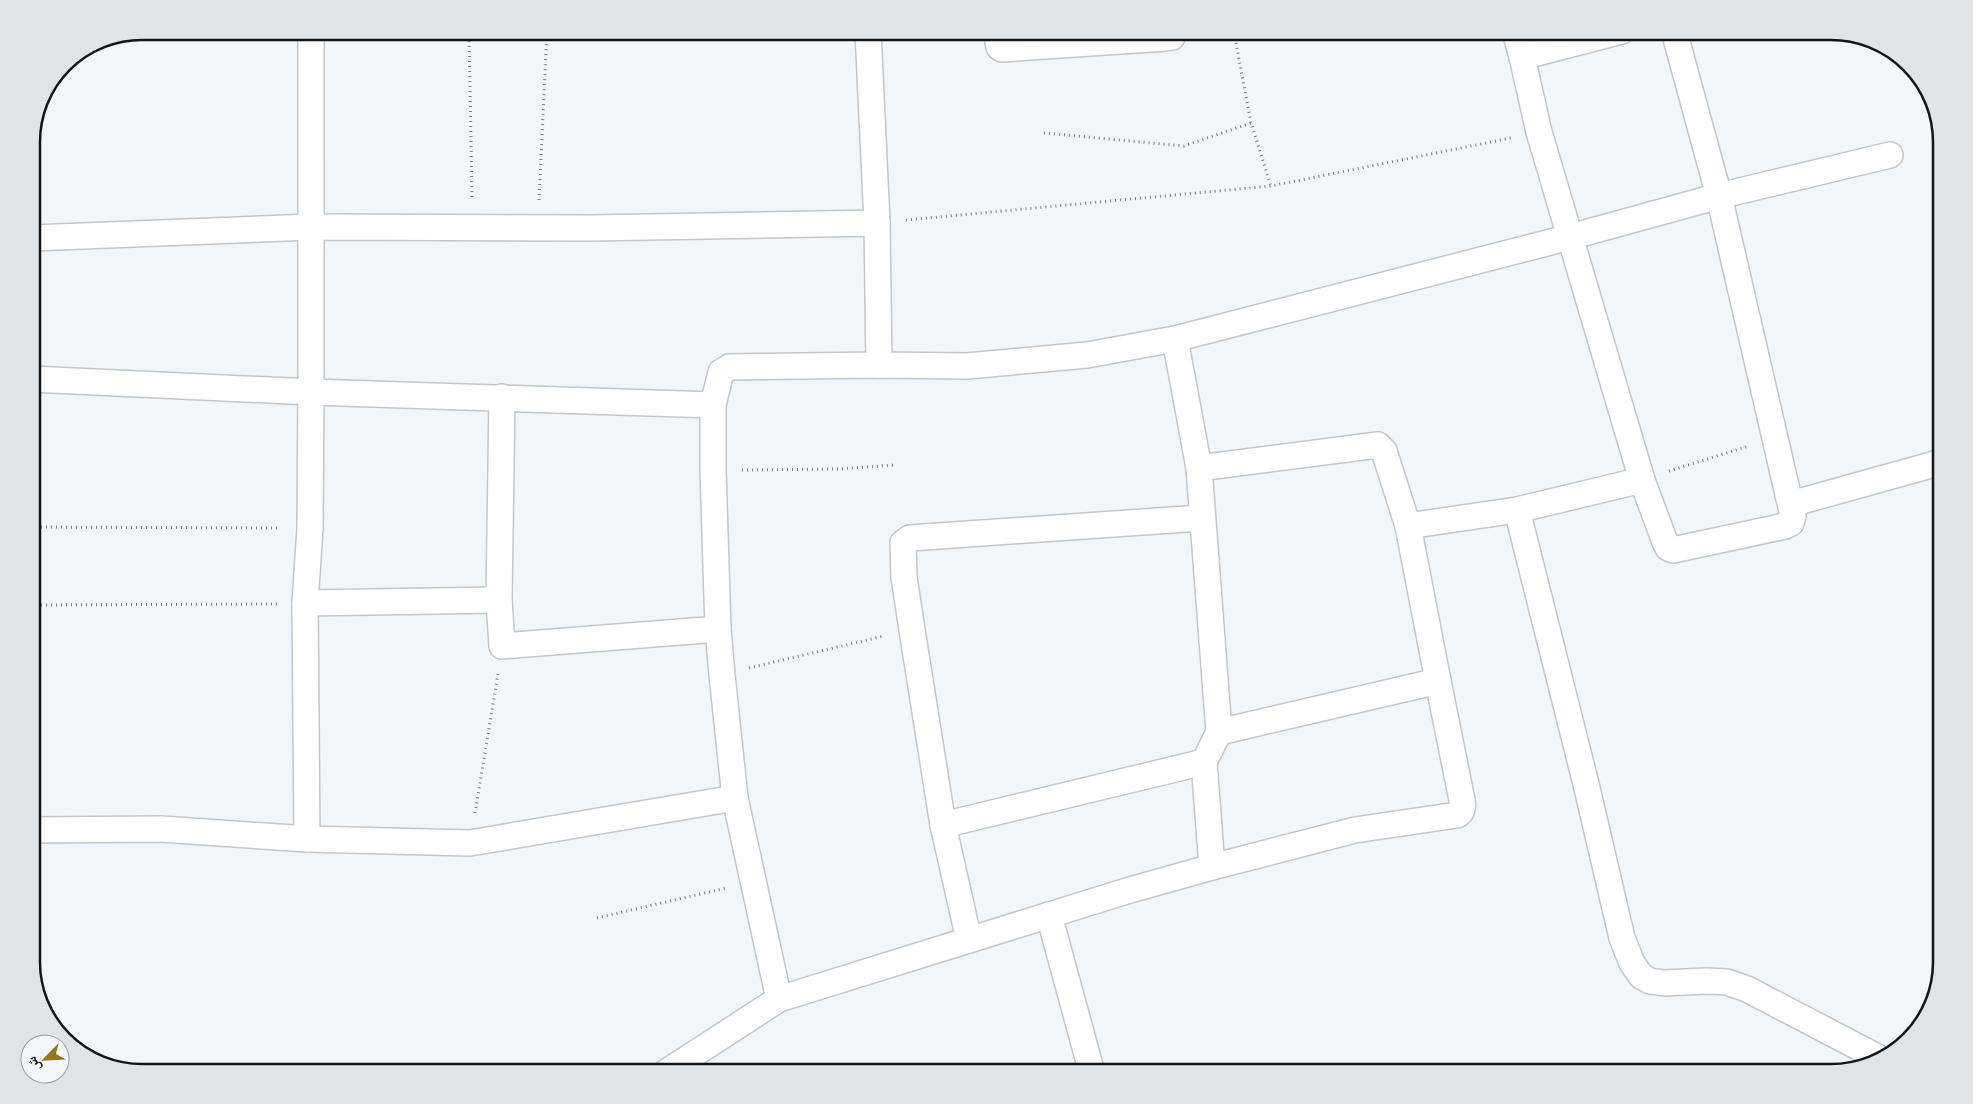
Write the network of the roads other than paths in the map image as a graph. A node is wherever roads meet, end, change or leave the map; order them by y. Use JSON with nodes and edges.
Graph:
{"nodes":[{"id":1,"x":311,"y":40,"type":"edge"},
{"id":2,"x":868,"y":40,"type":"edge"},
{"id":3,"x":998,"y":40,"type":"edge"},
{"id":4,"x":1136,"y":40,"type":"edge"},
{"id":5,"x":1517,"y":40,"type":"edge"},
{"id":6,"x":1587,"y":40,"type":"edge"},
{"id":7,"x":1676,"y":40,"type":"edge"},
{"id":8,"x":1522,"y":57,"type":"junction"},
{"id":9,"x":1890,"y":155,"type":"dead end"},
{"id":10,"x":1719,"y":196,"type":"junction"},
{"id":11,"x":877,"y":223,"type":"junction"},
{"id":12,"x":312,"y":227,"type":"junction"},
{"id":13,"x":1570,"y":237,"type":"junction"},
{"id":14,"x":40,"y":238,"type":"edge"},
{"id":15,"x":1175,"y":339,"type":"junction"},
{"id":16,"x":879,"y":365,"type":"junction"},
{"id":17,"x":40,"y":379,"type":"edge"},
{"id":18,"x":312,"y":392,"type":"junction"},
{"id":19,"x":502,"y":397,"type":"junction"},
{"id":20,"x":713,"y":404,"type":"junction"},
{"id":21,"x":1933,"y":465,"type":"edge"},
{"id":22,"x":1199,"y":468,"type":"junction"},
{"id":23,"x":1642,"y":480,"type":"junction"},
{"id":24,"x":1791,"y":504,"type":"junction"},
{"id":25,"x":1517,"y":510,"type":"junction"},
{"id":26,"x":1202,"y":518,"type":"junction"},
{"id":27,"x":1408,"y":526,"type":"junction"},
{"id":28,"x":499,"y":600,"type":"junction"},
{"id":29,"x":305,"y":603,"type":"junction"},
{"id":30,"x":718,"y":629,"type":"junction"},
{"id":31,"x":1438,"y":681,"type":"junction"},
{"id":32,"x":1219,"y":732,"type":"junction"},
{"id":33,"x":1204,"y":762,"type":"junction"},
{"id":34,"x":735,"y":798,"type":"junction"},
{"id":35,"x":943,"y":826,"type":"junction"},
{"id":36,"x":40,"y":830,"type":"edge"},
{"id":37,"x":307,"y":839,"type":"junction"},
{"id":38,"x":1212,"y":867,"type":"junction"},
{"id":39,"x":1049,"y":915,"type":"junction"},
{"id":40,"x":969,"y":940,"type":"junction"},
{"id":41,"x":779,"y":999,"type":"junction"},
{"id":42,"x":1873,"y":1055,"type":"edge"},
{"id":43,"x":680,"y":1064,"type":"edge"},
{"id":44,"x":1090,"y":1064,"type":"edge"}],
"edges":[{"from":1,"to":12,"type":"street"},
{"from":2,"to":11,"type":"street"},
{"from":3,"to":4,"type":"street"},
{"from":5,"to":8,"type":"street"},
{"from":6,"to":8,"type":"street"},
{"from":7,"to":10,"type":"street"},
{"from":8,"to":13,"type":"street"},
{"from":9,"to":10,"type":"street"},
{"from":10,"to":13,"type":"street"},
{"from":10,"to":24,"type":"street"},
{"from":11,"to":12,"type":"street"},
{"from":11,"to":16,"type":"street"},
{"from":12,"to":14,"type":"street"},
{"from":12,"to":18,"type":"street"},
{"from":13,"to":15,"type":"street"},
{"from":13,"to":23,"type":"street"},
{"from":15,"to":16,"type":"street"},
{"from":15,"to":22,"type":"street"},
{"from":16,"to":20,"type":"street"},
{"from":17,"to":18,"type":"street"},
{"from":18,"to":19,"type":"street"},
{"from":18,"to":29,"type":"street"},
{"from":19,"to":20,"type":"street"},
{"from":19,"to":28,"type":"street"},
{"from":20,"to":30,"type":"street"},
{"from":21,"to":24,"type":"street"},
{"from":22,"to":26,"type":"street"},
{"from":22,"to":27,"type":"street"},
{"from":23,"to":24,"type":"street"},
{"from":23,"to":25,"type":"street"},
{"from":25,"to":27,"type":"street"},
{"from":25,"to":42,"type":"street"},
{"from":26,"to":32,"type":"street"},
{"from":26,"to":35,"type":"street"},
{"from":27,"to":31,"type":"street"},
{"from":28,"to":29,"type":"street"},
{"from":28,"to":30,"type":"street"},
{"from":29,"to":37,"type":"street"},
{"from":30,"to":34,"type":"street"},
{"from":31,"to":32,"type":"street"},
{"from":31,"to":38,"type":"street"},
{"from":32,"to":33,"type":"street"},
{"from":33,"to":35,"type":"street"},
{"from":33,"to":38,"type":"street"},
{"from":34,"to":37,"type":"street"},
{"from":34,"to":41,"type":"street"},
{"from":35,"to":40,"type":"street"},
{"from":36,"to":37,"type":"street"},
{"from":38,"to":39,"type":"street"},
{"from":39,"to":40,"type":"street"},
{"from":39,"to":44,"type":"street"},
{"from":40,"to":41,"type":"street"},
{"from":41,"to":43,"type":"street"}]}
